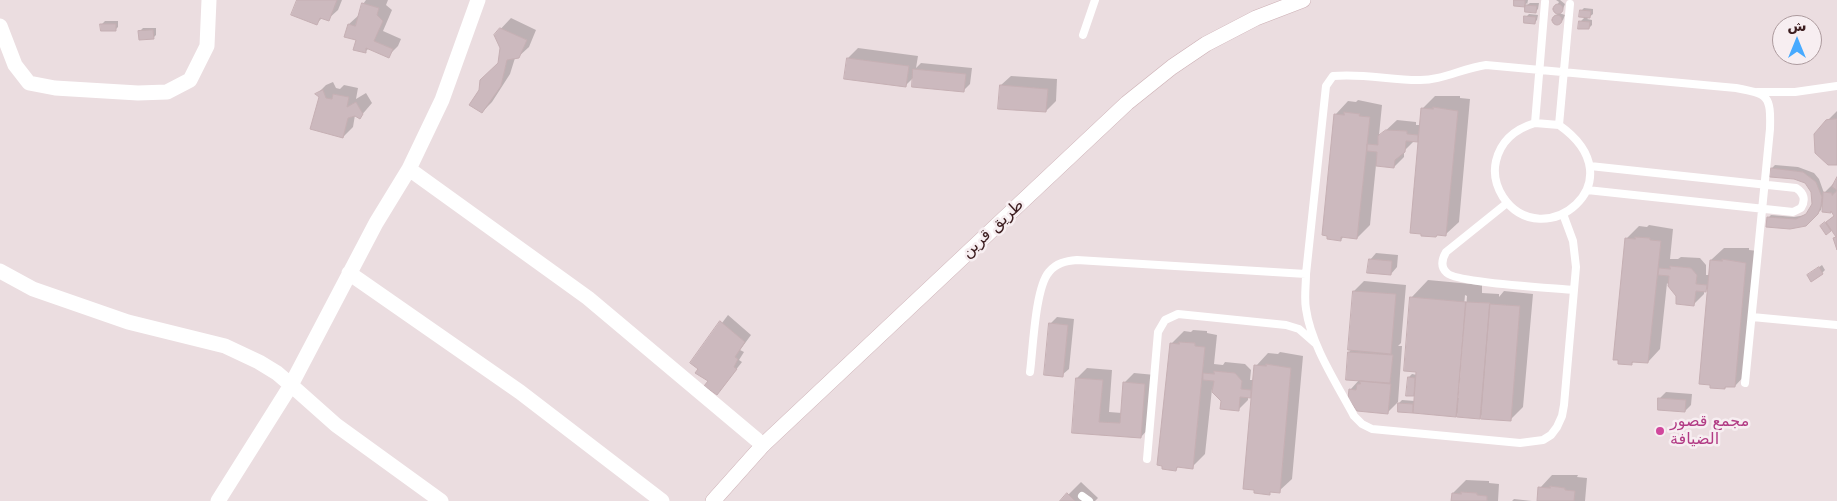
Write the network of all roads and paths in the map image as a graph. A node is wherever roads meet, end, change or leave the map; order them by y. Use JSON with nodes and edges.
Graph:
{"nodes":[{"id":1,"x":209,"y":0,"type":"edge"},
{"id":2,"x":478,"y":0,"type":"edge"},
{"id":3,"x":1095,"y":0,"type":"edge"},
{"id":4,"x":1304,"y":0,"type":"edge"},
{"id":5,"x":1545,"y":2,"type":"dead end"},
{"id":6,"x":1570,"y":4,"type":"dead end"},
{"id":7,"x":0,"y":26,"type":"edge"},
{"id":8,"x":1083,"y":35,"type":"dead end"},
{"id":9,"x":1539,"y":70,"type":"junction"},
{"id":10,"x":1564,"y":72,"type":"junction"},
{"id":11,"x":1837,"y":86,"type":"edge"},
{"id":12,"x":1758,"y":92,"type":"junction"},
{"id":13,"x":1535,"y":123,"type":"junction"},
{"id":14,"x":1559,"y":125,"type":"junction"},
{"id":15,"x":1590,"y":166,"type":"junction"},
{"id":16,"x":409,"y":169,"type":"junction"},
{"id":17,"x":1765,"y":184,"type":"junction"},
{"id":18,"x":1587,"y":190,"type":"junction"},
{"id":19,"x":1507,"y":203,"type":"junction"},
{"id":20,"x":1763,"y":208,"type":"junction"},
{"id":21,"x":1563,"y":214,"type":"junction"},
{"id":22,"x":0,"y":271,"type":"edge"},
{"id":23,"x":349,"y":273,"type":"junction"},
{"id":24,"x":1306,"y":274,"type":"junction"},
{"id":25,"x":1574,"y":290,"type":"junction"},
{"id":26,"x":1752,"y":317,"type":"junction"},
{"id":27,"x":1837,"y":325,"type":"edge"},
{"id":28,"x":1316,"y":344,"type":"junction"},
{"id":29,"x":1030,"y":372,"type":"dead end"},
{"id":30,"x":1745,"y":383,"type":"dead end"},
{"id":31,"x":291,"y":386,"type":"junction"},
{"id":32,"x":763,"y":445,"type":"junction"},
{"id":33,"x":1148,"y":459,"type":"dead end"},
{"id":34,"x":223,"y":499,"type":"edge"},
{"id":35,"x":442,"y":501,"type":"edge"},
{"id":36,"x":662,"y":501,"type":"edge"},
{"id":37,"x":713,"y":501,"type":"edge"}],
"edges":[{"from":1,"to":7,"type":"street"},
{"from":2,"to":16,"type":"street"},
{"from":3,"to":8,"type":"lane"},
{"from":4,"to":32,"type":"street","name":"طريق قرين"},
{"from":5,"to":9,"type":"lane"},
{"from":6,"to":10,"type":"lane"},
{"from":9,"to":10,"type":"lane"},
{"from":9,"to":13,"type":"lane"},
{"from":9,"to":24,"type":"lane"},
{"from":10,"to":12,"type":"lane"},
{"from":10,"to":14,"type":"lane"},
{"from":11,"to":12,"type":"lane"},
{"from":12,"to":17,"type":"lane"},
{"from":13,"to":14,"type":"lane"},
{"from":13,"to":19,"type":"lane"},
{"from":14,"to":15,"type":"lane"},
{"from":15,"to":17,"type":"lane"},
{"from":15,"to":18,"type":"lane"},
{"from":16,"to":23,"type":"street"},
{"from":16,"to":32,"type":"street"},
{"from":17,"to":20,"type":"lane"},
{"from":17,"to":20,"type":"lane"},
{"from":18,"to":20,"type":"lane"},
{"from":18,"to":21,"type":"lane"},
{"from":19,"to":21,"type":"lane"},
{"from":19,"to":25,"type":"lane"},
{"from":20,"to":26,"type":"lane"},
{"from":21,"to":25,"type":"lane"},
{"from":22,"to":31,"type":"street"},
{"from":23,"to":31,"type":"street"},
{"from":23,"to":36,"type":"street"},
{"from":24,"to":28,"type":"lane"},
{"from":24,"to":29,"type":"lane"},
{"from":25,"to":28,"type":"lane"},
{"from":26,"to":27,"type":"lane"},
{"from":26,"to":30,"type":"lane"},
{"from":28,"to":33,"type":"lane"},
{"from":31,"to":34,"type":"street"},
{"from":31,"to":35,"type":"street"},
{"from":32,"to":37,"type":"street","name":"طريق قرين"}]}
